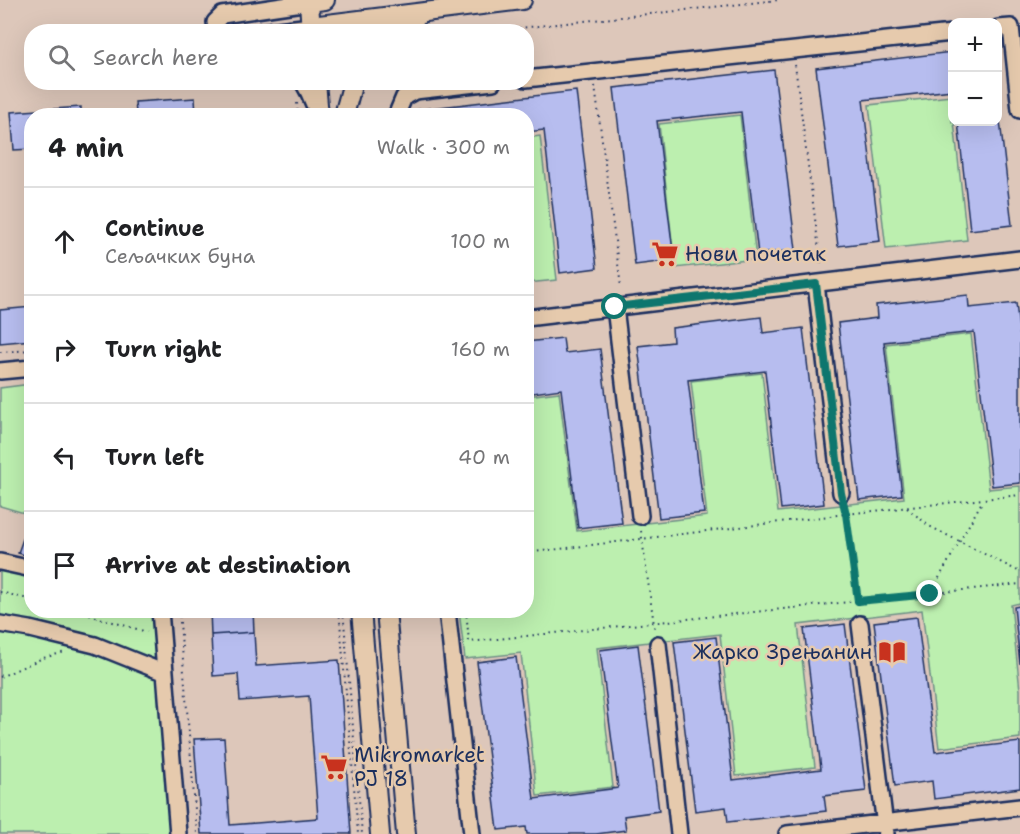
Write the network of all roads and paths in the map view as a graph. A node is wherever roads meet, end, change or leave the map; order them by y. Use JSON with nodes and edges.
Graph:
{"nodes":[{"id":1,"x":332,"y":0,"type":"edge"},
{"id":2,"x":522,"y":0,"type":"edge"},
{"id":3,"x":778,"y":0,"type":"edge"},
{"id":4,"x":314,"y":1,"type":"edge"},
{"id":5,"x":425,"y":12,"type":"junction"},
{"id":6,"x":215,"y":24,"type":"edge"},
{"id":7,"x":312,"y":24,"type":"edge"},
{"id":8,"x":334,"y":24,"type":"edge"},
{"id":9,"x":352,"y":24,"type":"edge"},
{"id":10,"x":405,"y":24,"type":"edge"},
{"id":11,"x":534,"y":26,"type":"edge"},
{"id":12,"x":1002,"y":28,"type":"edge"},
{"id":13,"x":948,"y":33,"type":"edge"},
{"id":14,"x":793,"y":50,"type":"junction"},
{"id":15,"x":593,"y":72,"type":"junction"},
{"id":16,"x":534,"y":78,"type":"edge"},
{"id":17,"x":307,"y":90,"type":"edge"},
{"id":18,"x":317,"y":90,"type":"edge"},
{"id":19,"x":341,"y":90,"type":"edge"},
{"id":20,"x":351,"y":90,"type":"edge"},
{"id":21,"x":424,"y":90,"type":"edge"},
{"id":22,"x":316,"y":108,"type":"edge"},
{"id":23,"x":318,"y":108,"type":"edge"},
{"id":24,"x":343,"y":108,"type":"edge"},
{"id":25,"x":346,"y":108,"type":"edge"},
{"id":26,"x":399,"y":108,"type":"edge"},
{"id":27,"x":1020,"y":110,"type":"edge"},
{"id":28,"x":1020,"y":259,"type":"edge"},
{"id":29,"x":821,"y":265,"type":"dead end"},
{"id":30,"x":816,"y":284,"type":"junction"},
{"id":31,"x":621,"y":287,"type":"dead end"},
{"id":32,"x":615,"y":307,"type":"junction"},
{"id":33,"x":534,"y":317,"type":"edge"},
{"id":34,"x":24,"y":350,"type":"edge"},
{"id":35,"x":0,"y":352,"type":"edge"},
{"id":36,"x":24,"y":369,"type":"edge"},
{"id":37,"x":0,"y":371,"type":"edge"},
{"id":38,"x":841,"y":493,"type":"joint"},
{"id":39,"x":1020,"y":495,"type":"edge"},
{"id":40,"x":983,"y":500,"type":"junction"},
{"id":41,"x":907,"y":508,"type":"junction"},
{"id":42,"x":846,"y":514,"type":"junction"},
{"id":43,"x":640,"y":516,"type":"joint"},
{"id":44,"x":641,"y":540,"type":"junction"},
{"id":45,"x":960,"y":542,"type":"junction"},
{"id":46,"x":534,"y":552,"type":"edge"},
{"id":47,"x":0,"y":562,"type":"edge"},
{"id":48,"x":24,"y":567,"type":"edge"},
{"id":49,"x":1020,"y":572,"type":"edge"},
{"id":50,"x":1020,"y":584,"type":"edge"},
{"id":51,"x":0,"y":592,"type":"edge"},
{"id":52,"x":930,"y":594,"type":"junction"},
{"id":53,"x":24,"y":598,"type":"edge"},
{"id":54,"x":858,"y":601,"type":"junction"},
{"id":55,"x":100,"y":618,"type":"edge"},
{"id":56,"x":161,"y":618,"type":"edge"},
{"id":57,"x":180,"y":618,"type":"edge"},
{"id":58,"x":342,"y":618,"type":"edge"},
{"id":59,"x":362,"y":618,"type":"edge"},
{"id":60,"x":387,"y":618,"type":"edge"},
{"id":61,"x":448,"y":618,"type":"edge"},
{"id":62,"x":467,"y":618,"type":"edge"},
{"id":63,"x":654,"y":623,"type":"junction"},
{"id":64,"x":0,"y":624,"type":"edge"},
{"id":65,"x":860,"y":624,"type":"joint"},
{"id":66,"x":162,"y":636,"type":"junction"},
{"id":67,"x":658,"y":644,"type":"joint"},
{"id":68,"x":65,"y":652,"type":"dead end"},
{"id":69,"x":165,"y":673,"type":"junction"},
{"id":70,"x":0,"y":677,"type":"edge"},
{"id":71,"x":1020,"y":807,"type":"edge"},
{"id":72,"x":886,"y":828,"type":"edge"},
{"id":73,"x":178,"y":834,"type":"edge"},
{"id":74,"x":197,"y":834,"type":"edge"},
{"id":75,"x":360,"y":834,"type":"edge"},
{"id":76,"x":380,"y":834,"type":"edge"},
{"id":77,"x":406,"y":834,"type":"edge"},
{"id":78,"x":472,"y":834,"type":"edge"},
{"id":79,"x":680,"y":834,"type":"edge"},
{"id":80,"x":787,"y":834,"type":"edge"}],
"edges":[{"from":1,"to":8,"type":"main road"},
{"from":2,"to":5,"type":"main road"},
{"from":3,"to":11,"type":"path"},
{"from":4,"to":6,"type":"street"},
{"from":4,"to":7,"type":"main road"},
{"from":5,"to":9,"type":"main road"},
{"from":5,"to":10,"type":"main road"},
{"from":12,"to":27,"type":"street"},
{"from":13,"to":14,"type":"street"},
{"from":14,"to":15,"type":"street"},
{"from":14,"to":29,"type":"path"},
{"from":15,"to":16,"type":"street"},
{"from":15,"to":31,"type":"path"},
{"from":17,"to":22,"type":"street"},
{"from":18,"to":23,"type":"main road"},
{"from":19,"to":24,"type":"main road"},
{"from":20,"to":25,"type":"main road"},
{"from":21,"to":26,"type":"street"},
{"from":28,"to":30,"type":"street"},
{"from":30,"to":32,"type":"street"},
{"from":30,"to":38,"type":"street"},
{"from":32,"to":33,"type":"street"},
{"from":32,"to":43,"type":"street"},
{"from":34,"to":35,"type":"path"},
{"from":36,"to":37,"type":"street"},
{"from":38,"to":42,"type":"path"},
{"from":39,"to":40,"type":"path"},
{"from":40,"to":41,"type":"path"},
{"from":40,"to":45,"type":"path"},
{"from":41,"to":42,"type":"path"},
{"from":41,"to":45,"type":"path"},
{"from":42,"to":44,"type":"path"},
{"from":42,"to":54,"type":"path"},
{"from":43,"to":44,"type":"path"},
{"from":44,"to":46,"type":"path"},
{"from":44,"to":63,"type":"path"},
{"from":45,"to":49,"type":"path"},
{"from":45,"to":52,"type":"path"},
{"from":47,"to":48,"type":"street"},
{"from":50,"to":52,"type":"path"},
{"from":51,"to":53,"type":"path"},
{"from":52,"to":54,"type":"path"},
{"from":54,"to":63,"type":"path"},
{"from":54,"to":65,"type":"path"},
{"from":55,"to":66,"type":"path"},
{"from":56,"to":66,"type":"street"},
{"from":57,"to":74,"type":"path"},
{"from":58,"to":75,"type":"path"},
{"from":59,"to":76,"type":"main road"},
{"from":60,"to":77,"type":"main road"},
{"from":61,"to":78,"type":"street"},
{"from":62,"to":63,"type":"path"},
{"from":63,"to":67,"type":"path"},
{"from":64,"to":69,"type":"street"},
{"from":65,"to":72,"type":"street"},
{"from":66,"to":69,"type":"street"},
{"from":67,"to":79,"type":"street"},
{"from":68,"to":70,"type":"path"},
{"from":69,"to":73,"type":"street"},
{"from":71,"to":72,"type":"street"},
{"from":72,"to":80,"type":"street"}]}
